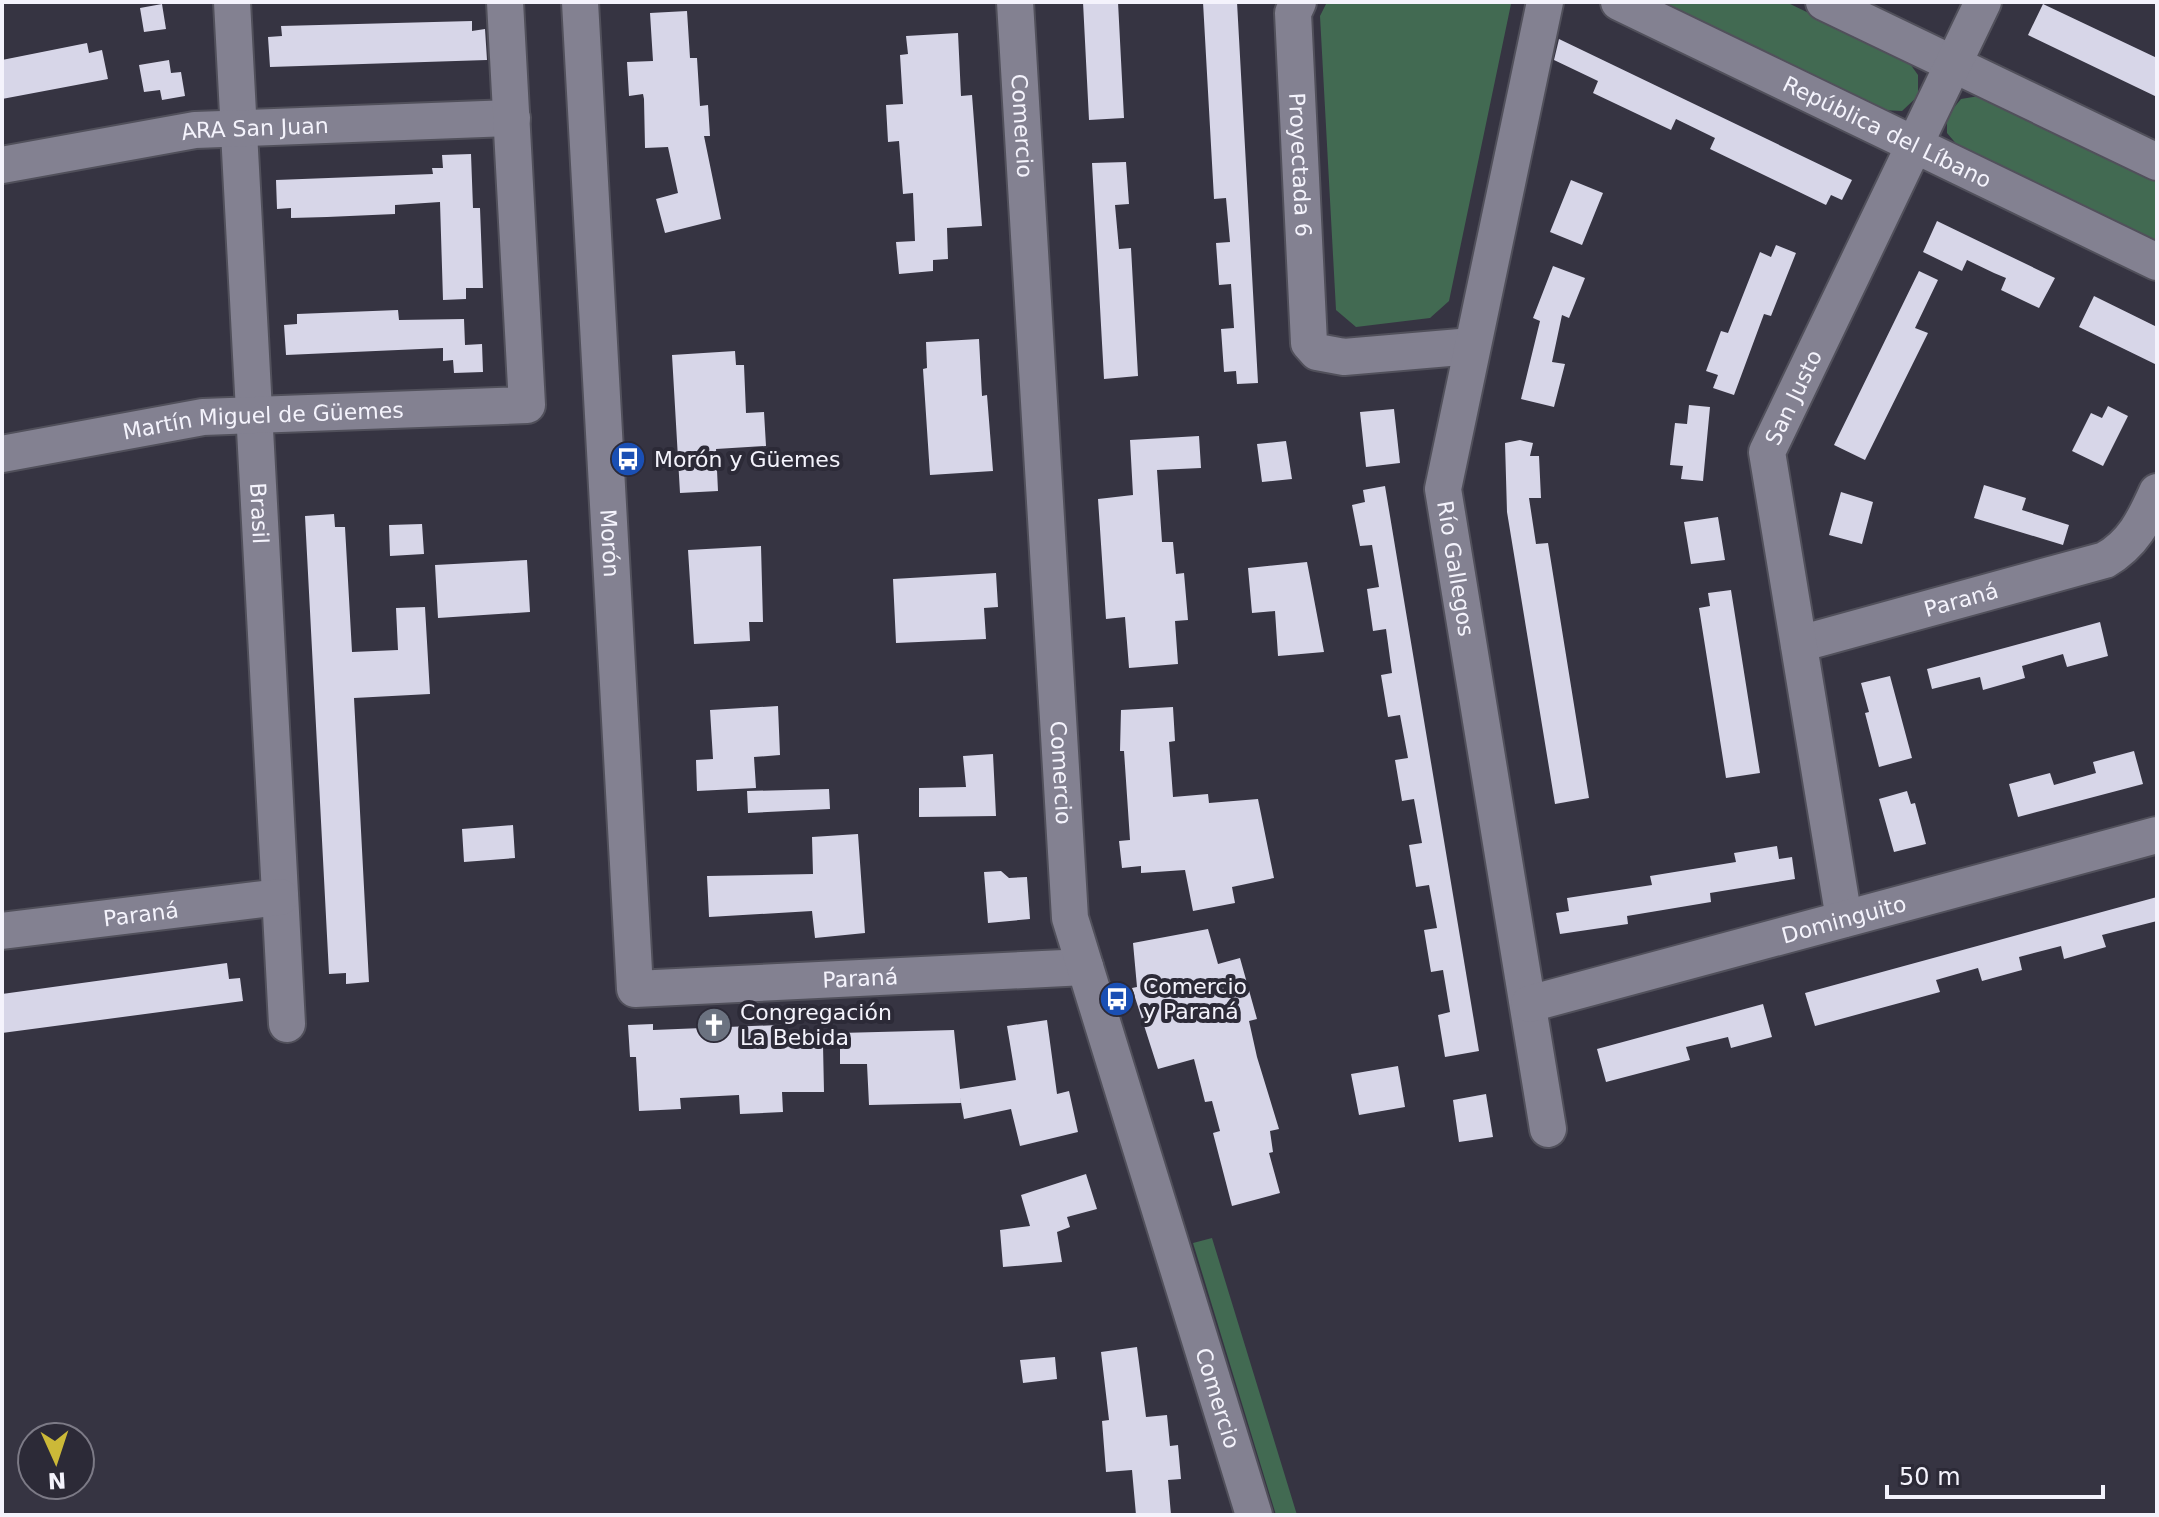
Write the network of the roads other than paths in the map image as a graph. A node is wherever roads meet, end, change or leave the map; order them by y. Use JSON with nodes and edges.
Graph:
{"nodes":[{"id":1,"x":232,"y":2,"type":"edge"},
{"id":2,"x":505,"y":2,"type":"edge"},
{"id":3,"x":580,"y":2,"type":"edge"},
{"id":4,"x":1015,"y":2,"type":"edge"},
{"id":5,"x":1298,"y":2,"type":"edge"},
{"id":6,"x":1619,"y":2,"type":"edge"},
{"id":7,"x":1824,"y":2,"type":"edge"},
{"id":8,"x":1983,"y":2,"type":"edge"},
{"id":9,"x":1543,"y":5,"type":"edge"},
{"id":10,"x":1953,"y":64,"type":"junction"},
{"id":11,"x":512,"y":118,"type":"junction"},
{"id":12,"x":239,"y":129,"type":"junction"},
{"id":13,"x":1914,"y":145,"type":"junction"},
{"id":14,"x":2157,"y":162,"type":"edge"},
{"id":15,"x":2,"y":165,"type":"edge"},
{"id":16,"x":2157,"y":262,"type":"edge"},
{"id":17,"x":1472,"y":346,"type":"junction"},
{"id":18,"x":254,"y":415,"type":"junction"},
{"id":19,"x":2,"y":454,"type":"edge"},
{"id":20,"x":2157,"y":492,"type":"edge"},
{"id":21,"x":1799,"y":644,"type":"junction"},
{"id":22,"x":2157,"y":835,"type":"edge"},
{"id":23,"x":280,"y":897,"type":"junction"},
{"id":24,"x":1844,"y":919,"type":"junction"},
{"id":25,"x":2,"y":931,"type":"edge"},
{"id":26,"x":1085,"y":967,"type":"junction"},
{"id":27,"x":635,"y":989,"type":"joint"},
{"id":28,"x":1529,"y":1004,"type":"junction"},
{"id":29,"x":287,"y":1024,"type":"dead end"},
{"id":30,"x":1548,"y":1129,"type":"dead end"},
{"id":31,"x":1254,"y":1515,"type":"edge"}],
"edges":[{"from":1,"to":12,"type":"street","name":"Brasil"},
{"from":2,"to":11,"type":"street"},
{"from":3,"to":27,"type":"street","name":"Morón"},
{"from":4,"to":26,"type":"street","name":"Comercio"},
{"from":5,"to":17,"type":"street","name":"Proyectada 6"},
{"from":6,"to":13,"type":"street","name":"República del Líbano"},
{"from":7,"to":10,"type":"street"},
{"from":8,"to":10,"type":"street","name":"San Justo"},
{"from":9,"to":17,"type":"street","name":"Río Gallegos"},
{"from":10,"to":13,"type":"street","name":"San Justo"},
{"from":10,"to":14,"type":"street"},
{"from":11,"to":12,"type":"street","name":"ARA San Juan"},
{"from":11,"to":18,"type":"street","name":"Martín Miguel de Güemes"},
{"from":12,"to":15,"type":"street","name":"ARA San Juan"},
{"from":12,"to":18,"type":"street","name":"Brasil"},
{"from":13,"to":16,"type":"street","name":"República del Líbano"},
{"from":13,"to":21,"type":"street","name":"San Justo"},
{"from":17,"to":28,"type":"street","name":"Río Gallegos"},
{"from":18,"to":19,"type":"street","name":"Martín Miguel de Güemes"},
{"from":18,"to":23,"type":"street","name":"Brasil"},
{"from":20,"to":21,"type":"street","name":"Paraná"},
{"from":21,"to":24,"type":"street","name":"San Justo"},
{"from":22,"to":24,"type":"street","name":"Dominguito"},
{"from":23,"to":25,"type":"street","name":"Paraná"},
{"from":23,"to":29,"type":"street","name":"Brasil"},
{"from":24,"to":28,"type":"street","name":"Dominguito"},
{"from":26,"to":27,"type":"street","name":"Paraná"},
{"from":26,"to":31,"type":"street","name":"Comercio"},
{"from":28,"to":30,"type":"street","name":"Río Gallegos"}]}
